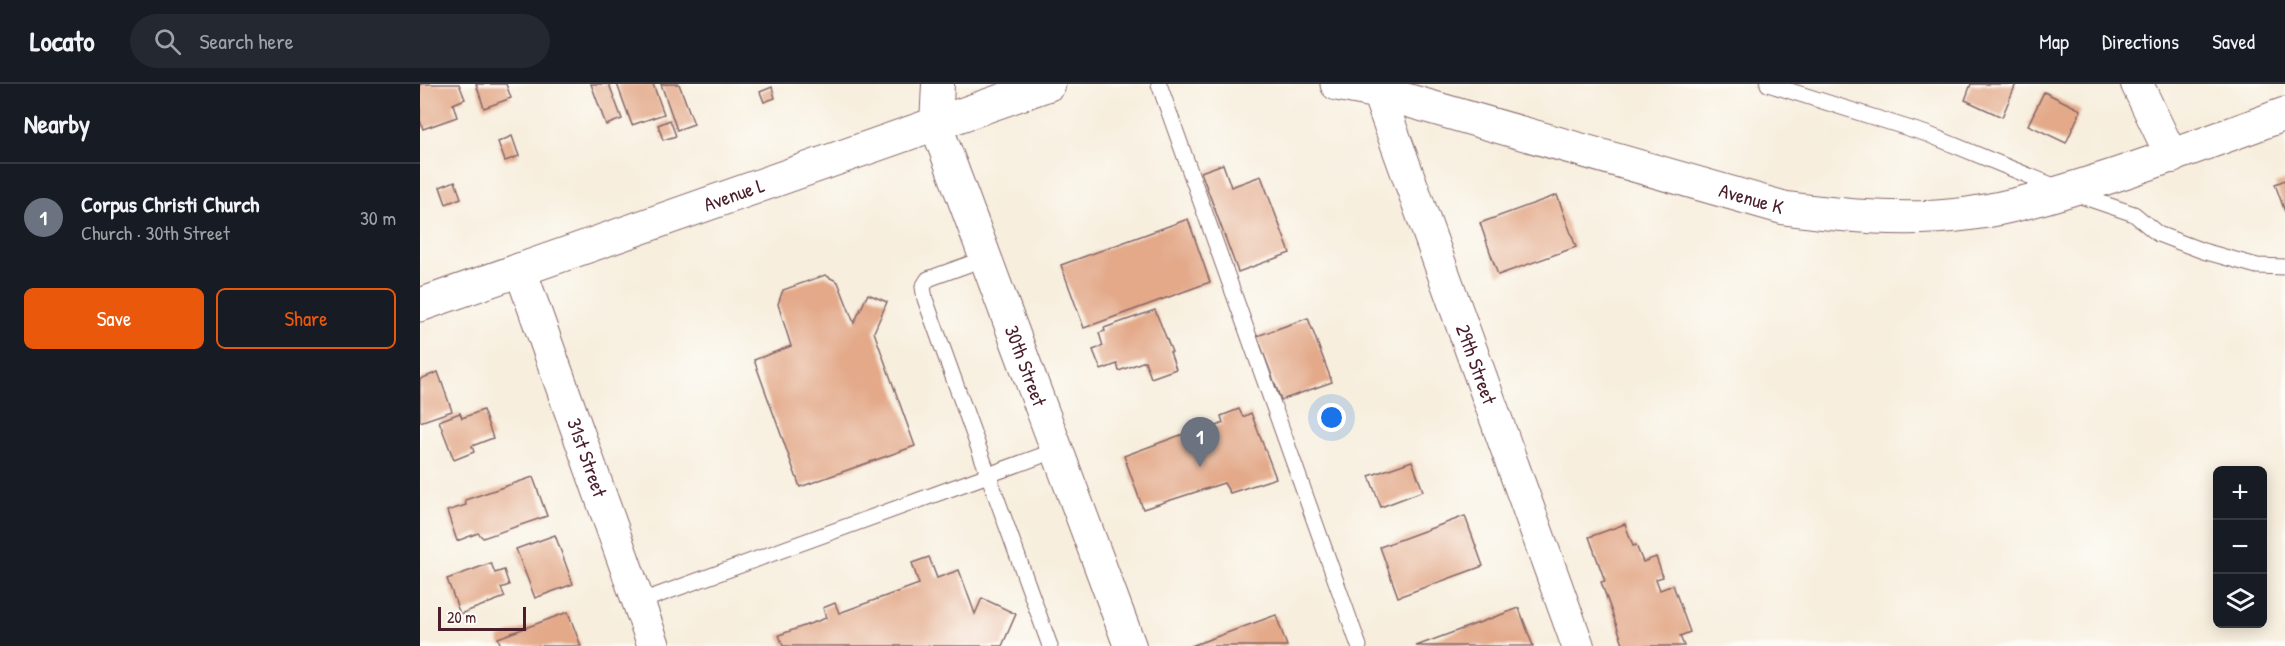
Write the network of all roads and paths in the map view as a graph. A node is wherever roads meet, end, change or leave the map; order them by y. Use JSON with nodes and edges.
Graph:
{"nodes":[{"id":1,"x":938,"y":84,"type":"edge"},
{"id":2,"x":1049,"y":84,"type":"edge"},
{"id":3,"x":1159,"y":84,"type":"edge"},
{"id":4,"x":1337,"y":84,"type":"edge"},
{"id":5,"x":1768,"y":84,"type":"edge"},
{"id":6,"x":2137,"y":84,"type":"edge"},
{"id":7,"x":1376,"y":88,"type":"edge"},
{"id":8,"x":2285,"y":114,"type":"edge"},
{"id":9,"x":936,"y":125,"type":"junction"},
{"id":10,"x":2172,"y":156,"type":"junction"},
{"id":11,"x":2066,"y":191,"type":"junction"},
{"id":12,"x":986,"y":258,"type":"junction"},
{"id":13,"x":2285,"y":267,"type":"edge"},
{"id":14,"x":520,"y":269,"type":"junction"},
{"id":15,"x":420,"y":305,"type":"edge"},
{"id":16,"x":1057,"y":450,"type":"junction"},
{"id":17,"x":988,"y":475,"type":"junction"},
{"id":18,"x":639,"y":602,"type":"junction"},
{"id":19,"x":654,"y":646,"type":"edge"},
{"id":20,"x":1050,"y":646,"type":"edge"},
{"id":21,"x":1130,"y":646,"type":"edge"},
{"id":22,"x":1359,"y":646,"type":"edge"},
{"id":23,"x":1578,"y":646,"type":"edge"}],
"edges":[{"from":1,"to":9,"type":"street","name":"30th Street"},
{"from":2,"to":9,"type":"street","name":"Avenue L"},
{"from":3,"to":22,"type":"lane"},
{"from":4,"to":7,"type":"street","name":"Avenue K"},
{"from":5,"to":11,"type":"lane"},
{"from":6,"to":10,"type":"street"},
{"from":7,"to":11,"type":"street","name":"Avenue K"},
{"from":7,"to":23,"type":"street","name":"29th Street"},
{"from":8,"to":10,"type":"street","name":"Avenue K"},
{"from":9,"to":12,"type":"street","name":"30th Street"},
{"from":9,"to":14,"type":"street","name":"Avenue L"},
{"from":10,"to":11,"type":"street","name":"Avenue K"},
{"from":11,"to":13,"type":"lane"},
{"from":12,"to":16,"type":"street","name":"30th Street"},
{"from":12,"to":17,"type":"lane"},
{"from":14,"to":15,"type":"street","name":"Avenue L"},
{"from":14,"to":18,"type":"street","name":"31st Street"},
{"from":16,"to":17,"type":"lane"},
{"from":16,"to":21,"type":"street","name":"30th Street"},
{"from":17,"to":18,"type":"lane"},
{"from":17,"to":20,"type":"lane"},
{"from":18,"to":19,"type":"street","name":"31st Street"}]}
